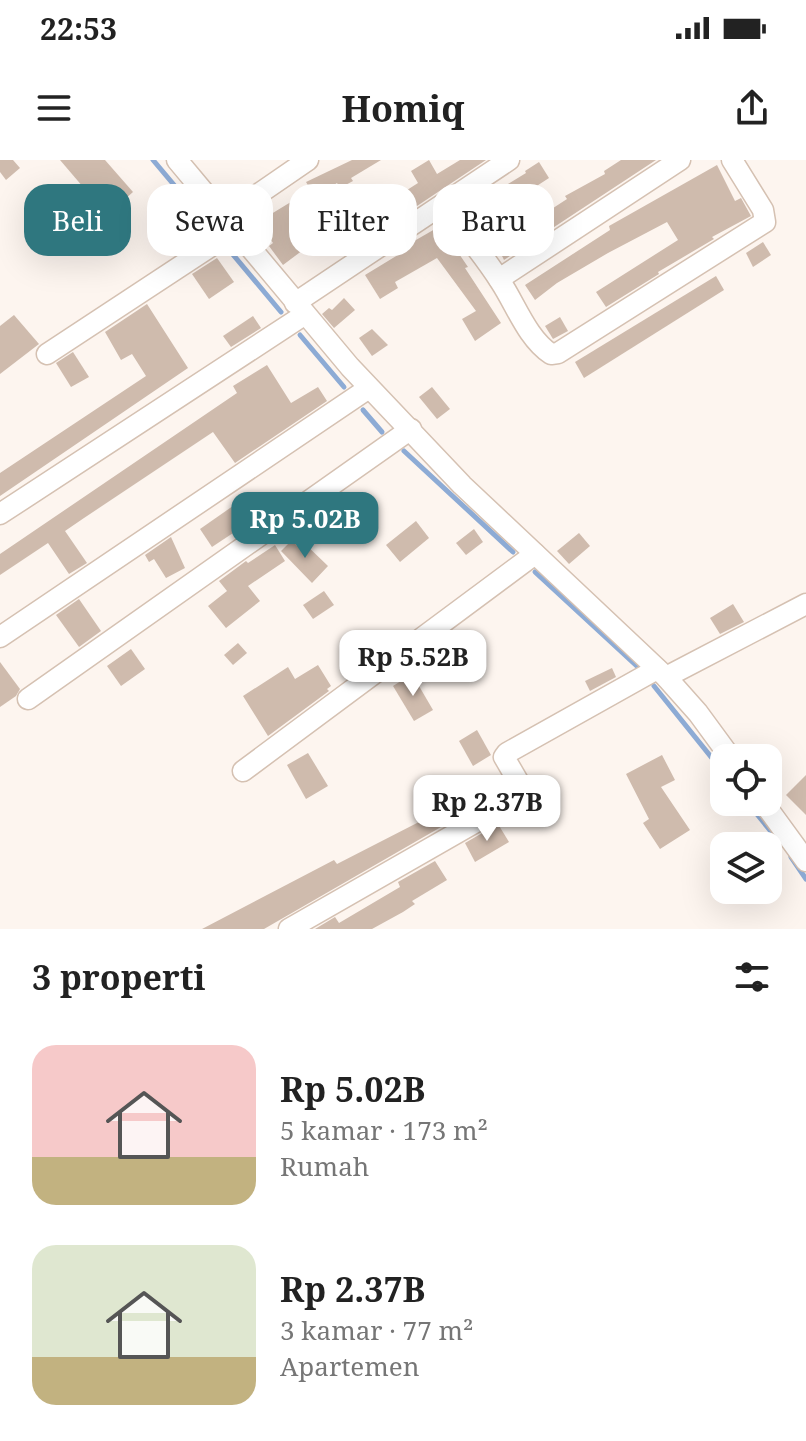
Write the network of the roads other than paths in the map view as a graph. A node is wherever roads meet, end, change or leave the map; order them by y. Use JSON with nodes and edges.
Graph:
{"nodes":[{"id":1,"x":177,"y":160,"type":"edge"},
{"id":2,"x":308,"y":160,"type":"edge"},
{"id":3,"x":509,"y":160,"type":"edge"},
{"id":4,"x":680,"y":160,"type":"edge"},
{"id":5,"x":732,"y":160,"type":"edge"},
{"id":6,"x":197,"y":184,"type":"edge"},
{"id":7,"x":474,"y":184,"type":"edge"},
{"id":8,"x":273,"y":189,"type":"edge"},
{"id":9,"x":433,"y":212,"type":"edge"},
{"id":10,"x":185,"y":256,"type":"edge"},
{"id":11,"x":256,"y":256,"type":"edge"},
{"id":12,"x":482,"y":256,"type":"edge"},
{"id":13,"x":499,"y":279,"type":"junction"},
{"id":14,"x":300,"y":309,"type":"junction"},
{"id":15,"x":47,"y":354,"type":"dead end"},
{"id":16,"x":369,"y":388,"type":"junction"},
{"id":17,"x":411,"y":429,"type":"junction"},
{"id":18,"x":0,"y":514,"type":"edge"},
{"id":19,"x":535,"y":554,"type":"junction"},
{"id":20,"x":806,"y":604,"type":"edge"},
{"id":21,"x":0,"y":637,"type":"edge"},
{"id":22,"x":661,"y":673,"type":"junction"},
{"id":23,"x":28,"y":699,"type":"dead end"},
{"id":24,"x":721,"y":744,"type":"edge"},
{"id":25,"x":243,"y":771,"type":"dead end"},
{"id":26,"x":773,"y":816,"type":"edge"},
{"id":27,"x":806,"y":861,"type":"edge"},
{"id":28,"x":289,"y":929,"type":"edge"}],
"edges":[{"from":1,"to":6,"type":"street"},
{"from":2,"to":8,"type":"street"},
{"from":3,"to":7,"type":"street"},
{"from":4,"to":13,"type":"street"},
{"from":5,"to":13,"type":"street"},
{"from":9,"to":14,"type":"street"},
{"from":10,"to":15,"type":"street"},
{"from":11,"to":14,"type":"street"},
{"from":12,"to":13,"type":"street"},
{"from":14,"to":16,"type":"street"},
{"from":14,"to":18,"type":"street"},
{"from":16,"to":17,"type":"street"},
{"from":16,"to":21,"type":"street"},
{"from":17,"to":19,"type":"street"},
{"from":17,"to":23,"type":"street"},
{"from":19,"to":22,"type":"street"},
{"from":19,"to":25,"type":"street"},
{"from":20,"to":22,"type":"street"},
{"from":22,"to":24,"type":"street"},
{"from":22,"to":28,"type":"street"},
{"from":26,"to":27,"type":"street"}]}
